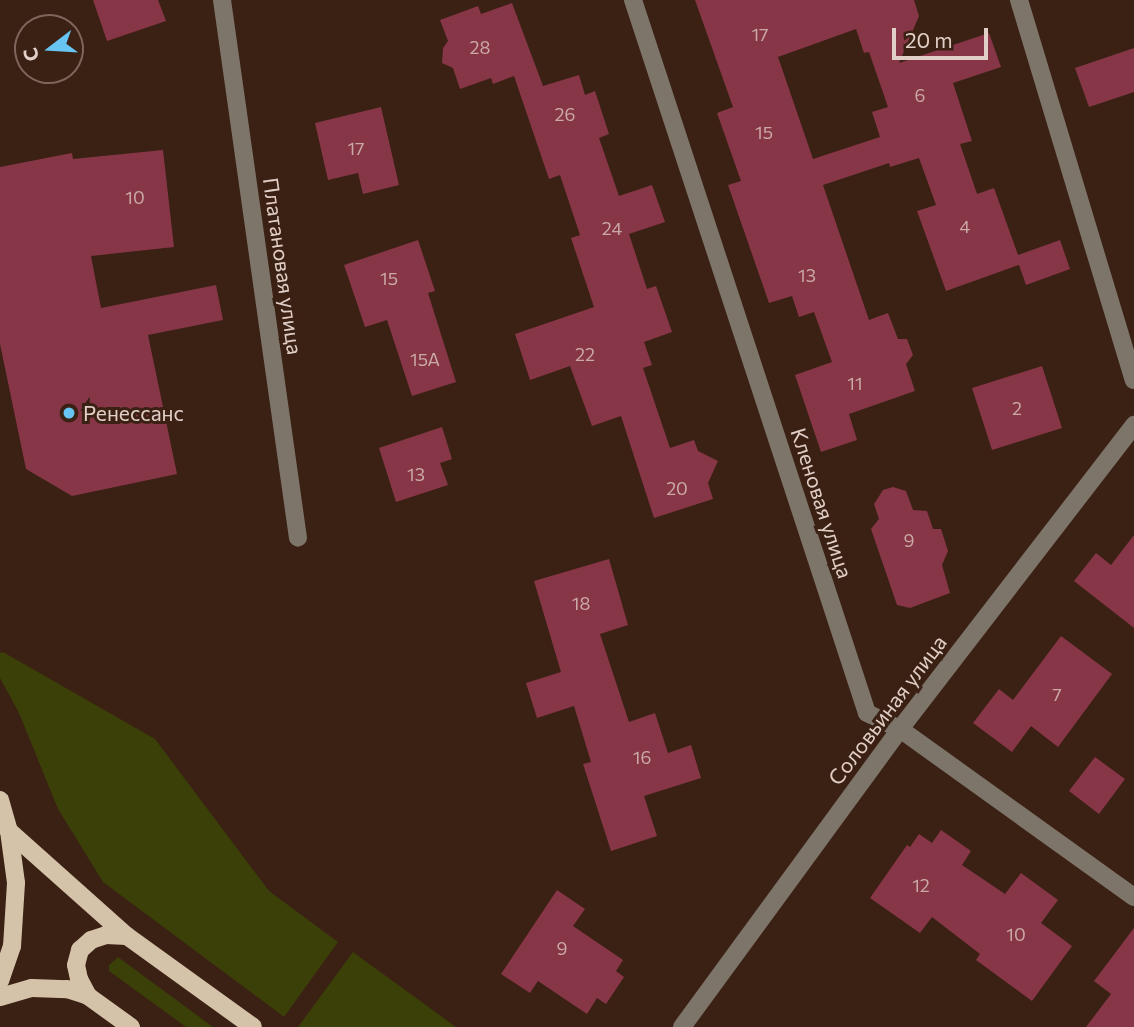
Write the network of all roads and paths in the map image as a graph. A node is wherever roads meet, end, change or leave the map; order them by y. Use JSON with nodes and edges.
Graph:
{"nodes":[{"id":1,"x":222,"y":0,"type":"edge"},
{"id":2,"x":633,"y":0,"type":"edge"},
{"id":3,"x":1019,"y":0,"type":"edge"},
{"id":4,"x":1134,"y":380,"type":"edge"},
{"id":5,"x":1134,"y":425,"type":"edge"},
{"id":6,"x":298,"y":538,"type":"dead end"},
{"id":7,"x":900,"y":729,"type":"junction"},
{"id":8,"x":0,"y":800,"type":"edge"},
{"id":9,"x":9,"y":831,"type":"junction"},
{"id":10,"x":1134,"y":897,"type":"edge"},
{"id":11,"x":127,"y":936,"type":"junction"},
{"id":12,"x":0,"y":981,"type":"edge"},
{"id":13,"x":89,"y":996,"type":"junction"},
{"id":14,"x":0,"y":997,"type":"edge"},
{"id":15,"x":131,"y":1027,"type":"edge"},
{"id":16,"x":253,"y":1027,"type":"edge"},
{"id":17,"x":682,"y":1027,"type":"edge"}],
"edges":[{"from":1,"to":6,"type":"street","name":"Платановая улица"},
{"from":2,"to":7,"type":"street","name":"Кленовая улица"},
{"from":3,"to":4,"type":"street"},
{"from":5,"to":7,"type":"street","name":"Соловьиная улица"},
{"from":7,"to":10,"type":"street","name":"Кленовая улица"},
{"from":7,"to":17,"type":"street","name":"Соловьиная улица"},
{"from":8,"to":9,"type":"main road"},
{"from":9,"to":11,"type":"main road"},
{"from":9,"to":12,"type":"main road"},
{"from":11,"to":13,"type":"main road"},
{"from":11,"to":16,"type":"main road"},
{"from":13,"to":14,"type":"main road"},
{"from":13,"to":15,"type":"main road"}]}
